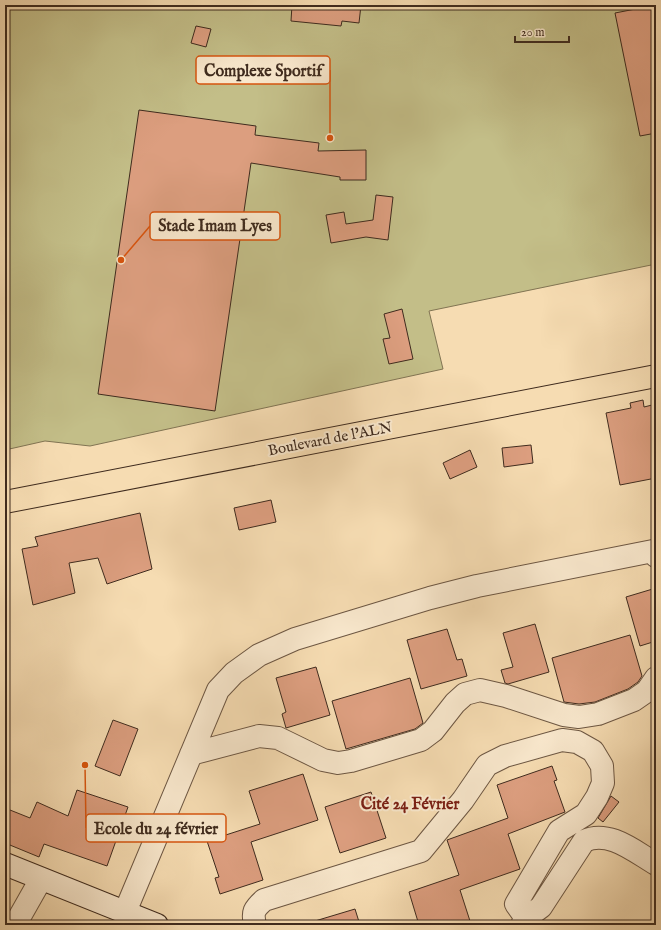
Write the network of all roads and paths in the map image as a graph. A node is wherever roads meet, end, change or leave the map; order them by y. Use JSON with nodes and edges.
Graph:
{"nodes":[{"id":1,"x":656,"y":376,"type":"edge"},
{"id":2,"x":5,"y":502,"type":"edge"},
{"id":3,"x":656,"y":556,"type":"edge"},
{"id":4,"x":656,"y":678,"type":"edge"},
{"id":5,"x":191,"y":754,"type":"junction"},
{"id":6,"x":5,"y":864,"type":"edge"},
{"id":7,"x":656,"y":864,"type":"edge"},
{"id":8,"x":41,"y":879,"type":"junction"},
{"id":9,"x":125,"y":912,"type":"junction"},
{"id":10,"x":524,"y":921,"type":"edge"},
{"id":11,"x":15,"y":925,"type":"edge"},
{"id":12,"x":157,"y":925,"type":"edge"},
{"id":13,"x":256,"y":925,"type":"edge"}],
"edges":[{"from":1,"to":2,"type":"main road","name":"Boulevard de l'ALN"},
{"from":3,"to":5,"type":"street"},
{"from":4,"to":5,"type":"street"},
{"from":5,"to":9,"type":"street"},
{"from":6,"to":8,"type":"street"},
{"from":7,"to":10,"type":"street"},
{"from":8,"to":9,"type":"street"},
{"from":8,"to":11,"type":"street"},
{"from":9,"to":12,"type":"street"},
{"from":10,"to":13,"type":"street"}]}
